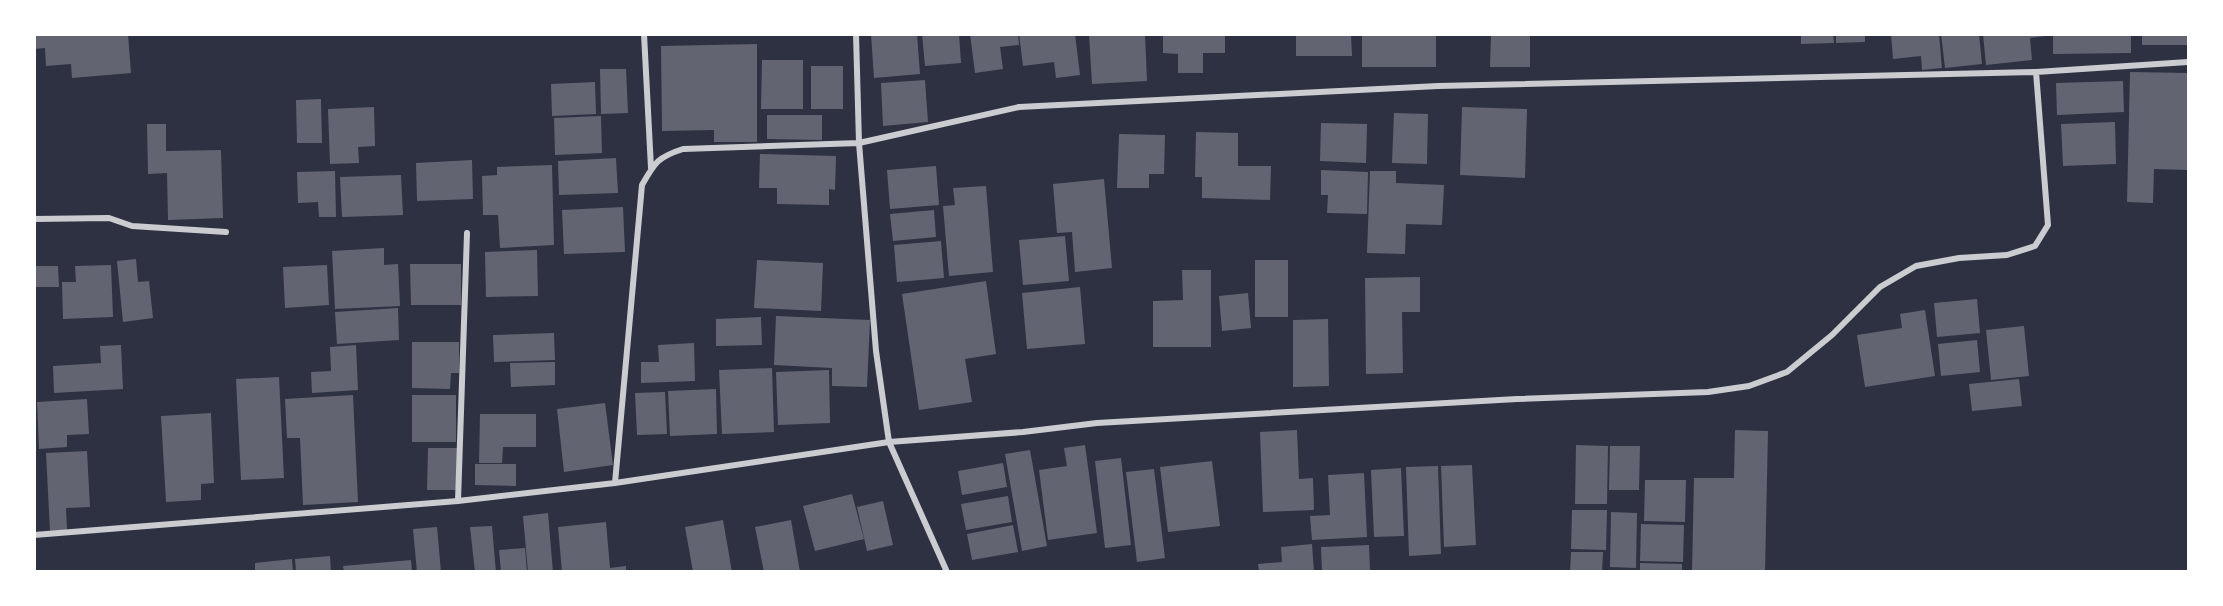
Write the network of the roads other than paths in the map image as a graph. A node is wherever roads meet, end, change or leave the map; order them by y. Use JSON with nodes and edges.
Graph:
{"nodes":[{"id":1,"x":644,"y":34,"type":"edge"},
{"id":2,"x":856,"y":34,"type":"edge"},
{"id":3,"x":2188,"y":62,"type":"edge"},
{"id":4,"x":2036,"y":72,"type":"junction"},
{"id":5,"x":859,"y":143,"type":"junction"},
{"id":6,"x":651,"y":168,"type":"junction"},
{"id":7,"x":34,"y":219,"type":"edge"},
{"id":8,"x":226,"y":232,"type":"dead end"},
{"id":9,"x":467,"y":233,"type":"dead end"},
{"id":10,"x":888,"y":442,"type":"junction"},
{"id":11,"x":615,"y":483,"type":"junction"},
{"id":12,"x":458,"y":501,"type":"junction"},
{"id":13,"x":34,"y":535,"type":"edge"},
{"id":14,"x":947,"y":572,"type":"edge"}],
"edges":[{"from":1,"to":6,"type":"street"},
{"from":2,"to":5,"type":"street"},
{"from":3,"to":4,"type":"street"},
{"from":4,"to":5,"type":"street"},
{"from":4,"to":10,"type":"street"},
{"from":5,"to":6,"type":"street"},
{"from":5,"to":10,"type":"street"},
{"from":6,"to":11,"type":"street"},
{"from":7,"to":8,"type":"street"},
{"from":9,"to":12,"type":"street"},
{"from":10,"to":11,"type":"street"},
{"from":10,"to":14,"type":"street"},
{"from":11,"to":12,"type":"street"},
{"from":12,"to":13,"type":"street"}]}
